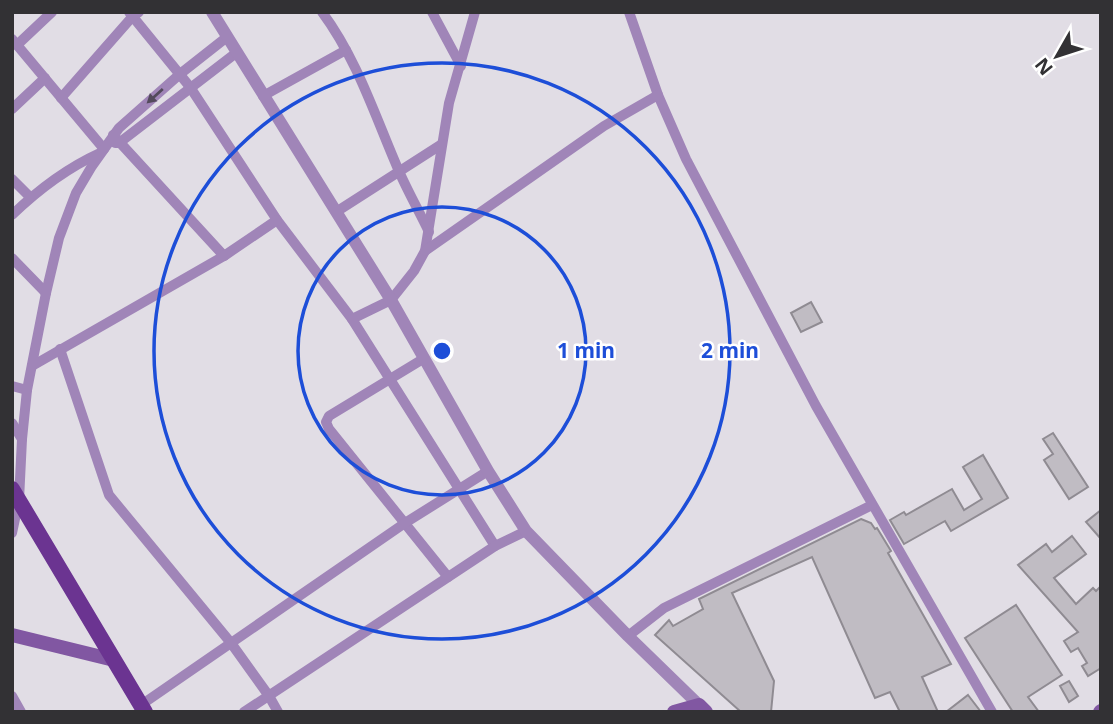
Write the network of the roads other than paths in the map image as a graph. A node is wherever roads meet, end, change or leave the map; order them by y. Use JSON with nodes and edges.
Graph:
{"nodes":[{"id":1,"x":52,"y":12,"type":"edge"},
{"id":2,"x":212,"y":12,"type":"edge"},
{"id":3,"x":323,"y":12,"type":"edge"},
{"id":4,"x":432,"y":12,"type":"edge"},
{"id":5,"x":475,"y":12,"type":"edge"},
{"id":6,"x":629,"y":12,"type":"edge"},
{"id":7,"x":134,"y":14,"type":"edge"},
{"id":8,"x":227,"y":37,"type":"junction"},
{"id":9,"x":15,"y":42,"type":"edge"},
{"id":10,"x":346,"y":50,"type":"junction"},
{"id":11,"x":236,"y":53,"type":"junction"},
{"id":12,"x":461,"y":66,"type":"junction"},
{"id":13,"x":180,"y":74,"type":"junction"},
{"id":14,"x":45,"y":78,"type":"junction"},
{"id":15,"x":190,"y":87,"type":"junction"},
{"id":16,"x":658,"y":95,"type":"junction"},
{"id":17,"x":263,"y":96,"type":"junction"},
{"id":18,"x":61,"y":98,"type":"junction"},
{"id":19,"x":12,"y":109,"type":"edge"},
{"id":20,"x":109,"y":144,"type":"junction"},
{"id":21,"x":442,"y":144,"type":"junction"},
{"id":22,"x":399,"y":170,"type":"junction"},
{"id":23,"x":12,"y":179,"type":"edge"},
{"id":24,"x":30,"y":197,"type":"junction"},
{"id":25,"x":336,"y":212,"type":"junction"},
{"id":26,"x":12,"y":215,"type":"edge"},
{"id":27,"x":277,"y":220,"type":"junction"},
{"id":28,"x":430,"y":232,"type":"junction"},
{"id":29,"x":425,"y":251,"type":"junction"},
{"id":30,"x":223,"y":256,"type":"junction"},
{"id":31,"x":12,"y":258,"type":"edge"},
{"id":32,"x":46,"y":293,"type":"junction"},
{"id":33,"x":391,"y":300,"type":"junction"},
{"id":34,"x":352,"y":319,"type":"junction"},
{"id":35,"x":60,"y":349,"type":"junction"},
{"id":36,"x":424,"y":359,"type":"junction"},
{"id":37,"x":32,"y":366,"type":"junction"},
{"id":38,"x":390,"y":378,"type":"junction"},
{"id":39,"x":12,"y":386,"type":"edge"},
{"id":40,"x":27,"y":390,"type":"junction"},
{"id":41,"x":12,"y":423,"type":"edge"},
{"id":42,"x":22,"y":439,"type":"junction"},
{"id":43,"x":17,"y":454,"type":"edge"},
{"id":44,"x":488,"y":471,"type":"junction"},
{"id":45,"x":460,"y":489,"type":"junction"},
{"id":46,"x":15,"y":495,"type":"edge"},
{"id":47,"x":872,"y":505,"type":"junction"},
{"id":48,"x":405,"y":523,"type":"junction"},
{"id":49,"x":526,"y":531,"type":"junction"},
{"id":50,"x":12,"y":533,"type":"edge"},
{"id":51,"x":495,"y":546,"type":"junction"},
{"id":52,"x":449,"y":577,"type":"junction"},
{"id":53,"x":15,"y":634,"type":"edge"},
{"id":54,"x":628,"y":636,"type":"junction"},
{"id":55,"x":231,"y":643,"type":"junction"},
{"id":56,"x":114,"y":660,"type":"junction"},
{"id":57,"x":12,"y":696,"type":"edge"},
{"id":58,"x":269,"y":696,"type":"junction"},
{"id":59,"x":143,"y":708,"type":"edge"},
{"id":60,"x":703,"y":708,"type":"edge"},
{"id":61,"x":21,"y":712,"type":"edge"},
{"id":62,"x":244,"y":712,"type":"edge"},
{"id":63,"x":278,"y":712,"type":"edge"},
{"id":64,"x":674,"y":712,"type":"edge"},
{"id":65,"x":992,"y":712,"type":"edge"}],
"edges":[{"from":1,"to":9,"type":"street"},
{"from":2,"to":8,"type":"street"},
{"from":3,"to":10,"type":"street"},
{"from":4,"to":12,"type":"street"},
{"from":5,"to":12,"type":"street"},
{"from":6,"to":16,"type":"street"},
{"from":7,"to":13,"type":"street"},
{"from":7,"to":18,"type":"street"},
{"from":8,"to":11,"type":"street"},
{"from":8,"to":13,"type":"street"},
{"from":9,"to":14,"type":"street"},
{"from":10,"to":17,"type":"street"},
{"from":10,"to":22,"type":"street"},
{"from":11,"to":15,"type":"street"},
{"from":11,"to":17,"type":"street"},
{"from":12,"to":21,"type":"street"},
{"from":13,"to":15,"type":"street"},
{"from":13,"to":20,"type":"street","one_way":true},
{"from":14,"to":18,"type":"street"},
{"from":14,"to":19,"type":"street"},
{"from":15,"to":20,"type":"street"},
{"from":15,"to":27,"type":"street"},
{"from":16,"to":29,"type":"street"},
{"from":16,"to":47,"type":"street"},
{"from":17,"to":25,"type":"street"},
{"from":18,"to":20,"type":"street"},
{"from":20,"to":24,"type":"street"},
{"from":20,"to":30,"type":"street"},
{"from":20,"to":32,"type":"street"},
{"from":21,"to":22,"type":"street"},
{"from":21,"to":28,"type":"street"},
{"from":22,"to":25,"type":"street"},
{"from":22,"to":28,"type":"street"},
{"from":23,"to":24,"type":"street"},
{"from":24,"to":26,"type":"street"},
{"from":25,"to":33,"type":"street"},
{"from":27,"to":30,"type":"street"},
{"from":27,"to":34,"type":"street"},
{"from":28,"to":29,"type":"street"},
{"from":29,"to":33,"type":"street"},
{"from":30,"to":35,"type":"street"},
{"from":31,"to":32,"type":"street"},
{"from":32,"to":37,"type":"street"},
{"from":33,"to":34,"type":"street"},
{"from":33,"to":36,"type":"street"},
{"from":34,"to":38,"type":"street"},
{"from":35,"to":37,"type":"street"},
{"from":35,"to":55,"type":"street"},
{"from":36,"to":38,"type":"street"},
{"from":36,"to":44,"type":"street"},
{"from":37,"to":40,"type":"street"},
{"from":38,"to":45,"type":"street"},
{"from":38,"to":48,"type":"street"},
{"from":39,"to":40,"type":"street"},
{"from":40,"to":42,"type":"street"},
{"from":41,"to":42,"type":"street"},
{"from":42,"to":43,"type":"street"},
{"from":43,"to":46,"type":"street"},
{"from":44,"to":45,"type":"street"},
{"from":44,"to":49,"type":"street"},
{"from":45,"to":48,"type":"street"},
{"from":45,"to":51,"type":"street"},
{"from":46,"to":50,"type":"street"},
{"from":46,"to":56,"type":"main road"},
{"from":47,"to":54,"type":"street"},
{"from":47,"to":65,"type":"street"},
{"from":48,"to":52,"type":"street"},
{"from":48,"to":55,"type":"street"},
{"from":49,"to":51,"type":"street"},
{"from":49,"to":54,"type":"street"},
{"from":51,"to":52,"type":"street"},
{"from":52,"to":58,"type":"street"},
{"from":53,"to":56,"type":"main road"},
{"from":54,"to":60,"type":"street"},
{"from":55,"to":58,"type":"street"},
{"from":55,"to":59,"type":"street"},
{"from":56,"to":59,"type":"main road"},
{"from":57,"to":61,"type":"street"},
{"from":58,"to":62,"type":"street"},
{"from":58,"to":63,"type":"street"},
{"from":60,"to":64,"type":"main road"}]}
